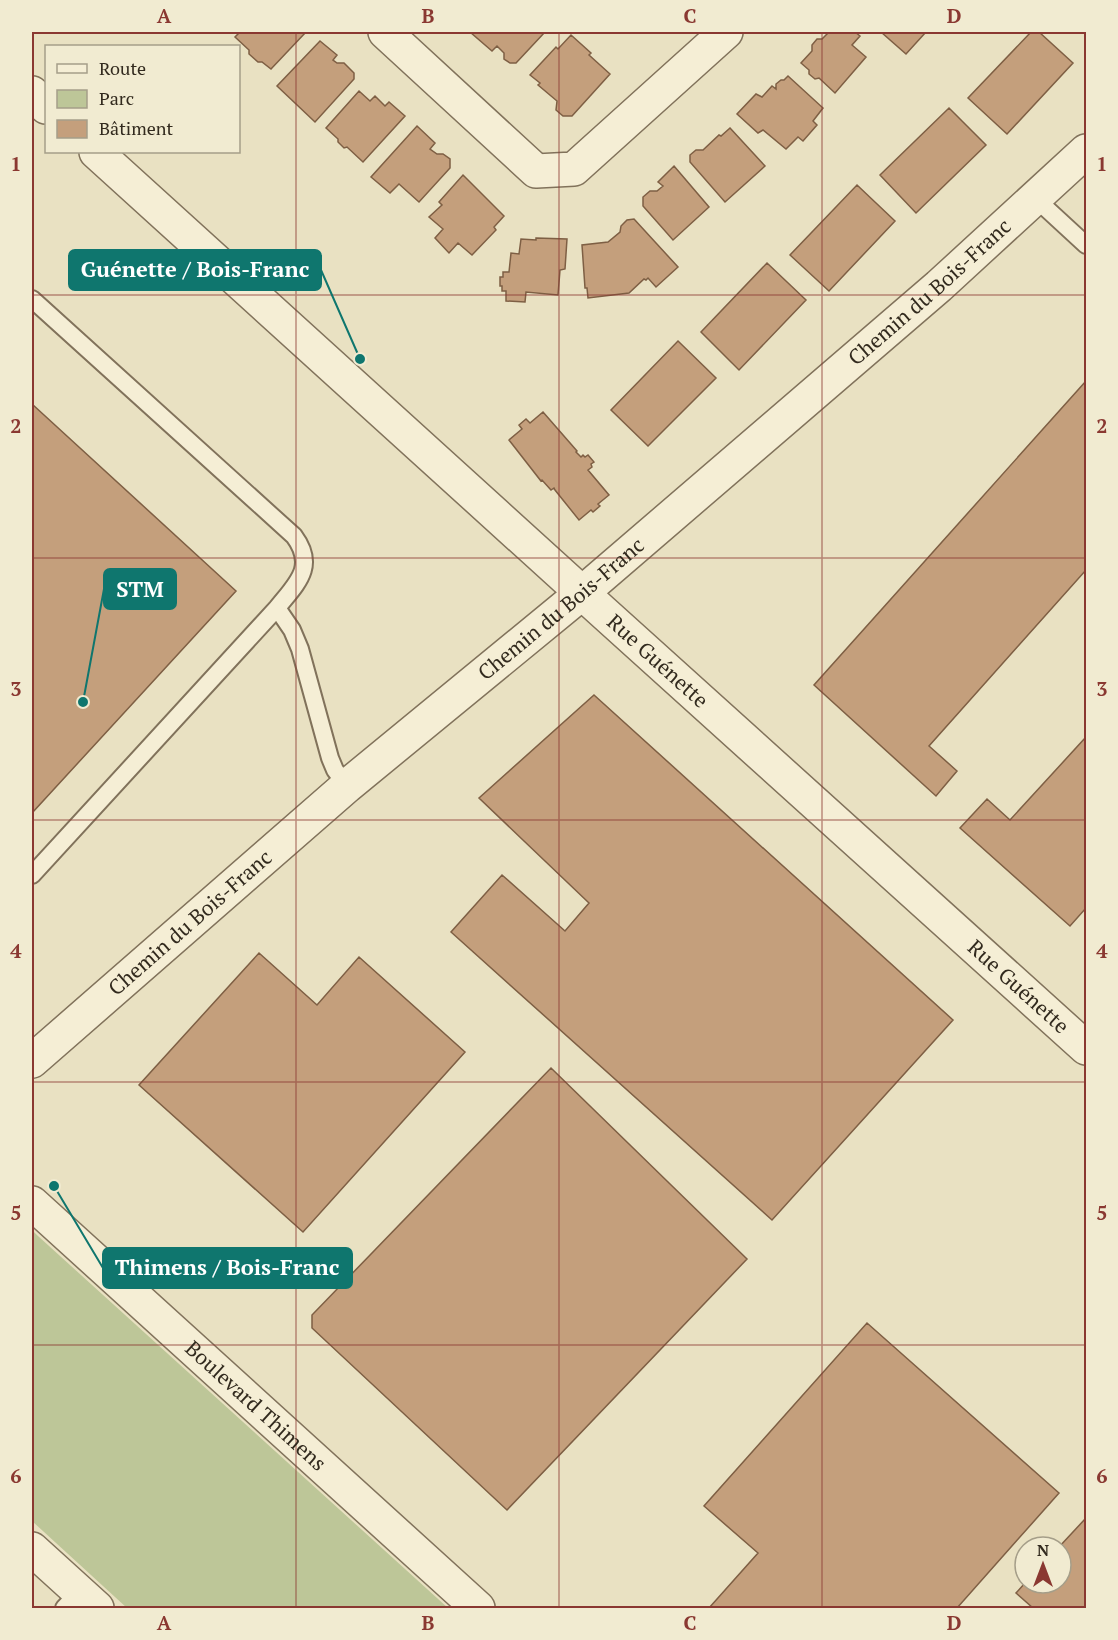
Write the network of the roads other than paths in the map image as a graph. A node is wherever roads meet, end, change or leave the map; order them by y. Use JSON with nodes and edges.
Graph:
{"nodes":[{"id":1,"x":385,"y":32,"type":"edge"},
{"id":2,"x":726,"y":32,"type":"edge"},
{"id":3,"x":32,"y":93,"type":"edge"},
{"id":4,"x":45,"y":106,"type":"edge"},
{"id":5,"x":1086,"y":151,"type":"edge"},
{"id":6,"x":97,"y":153,"type":"edge"},
{"id":7,"x":1035,"y":198,"type":"junction"},
{"id":8,"x":1086,"y":245,"type":"edge"},
{"id":9,"x":32,"y":299,"type":"edge"},
{"id":10,"x":582,"y":593,"type":"junction"},
{"id":11,"x":277,"y":608,"type":"junction"},
{"id":12,"x":347,"y":786,"type":"junction"},
{"id":13,"x":32,"y":875,"type":"edge"},
{"id":14,"x":1086,"y":1048,"type":"edge"},
{"id":15,"x":32,"y":1061,"type":"edge"},
{"id":16,"x":32,"y":1203,"type":"edge"},
{"id":17,"x":32,"y":1549,"type":"edge"},
{"id":18,"x":80,"y":1603,"type":"edge"},
{"id":19,"x":478,"y":1608,"type":"edge"}],
"edges":[{"from":1,"to":2,"type":"street"},
{"from":3,"to":4,"type":"street"},
{"from":5,"to":7,"type":"street","name":"Chemin du Bois-Franc"},
{"from":6,"to":10,"type":"street","name":"Rue Guénette"},
{"from":7,"to":8,"type":"lane"},
{"from":7,"to":10,"type":"street","name":"Chemin du Bois-Franc"},
{"from":9,"to":11,"type":"lane"},
{"from":10,"to":12,"type":"street","name":"Chemin du Bois-Franc"},
{"from":10,"to":14,"type":"street","name":"Rue Guénette"},
{"from":11,"to":12,"type":"lane"},
{"from":11,"to":13,"type":"lane"},
{"from":12,"to":15,"type":"street","name":"Chemin du Bois-Franc"},
{"from":16,"to":19,"type":"street","name":"Boulevard Thimens"},
{"from":17,"to":18,"type":"street"}]}
